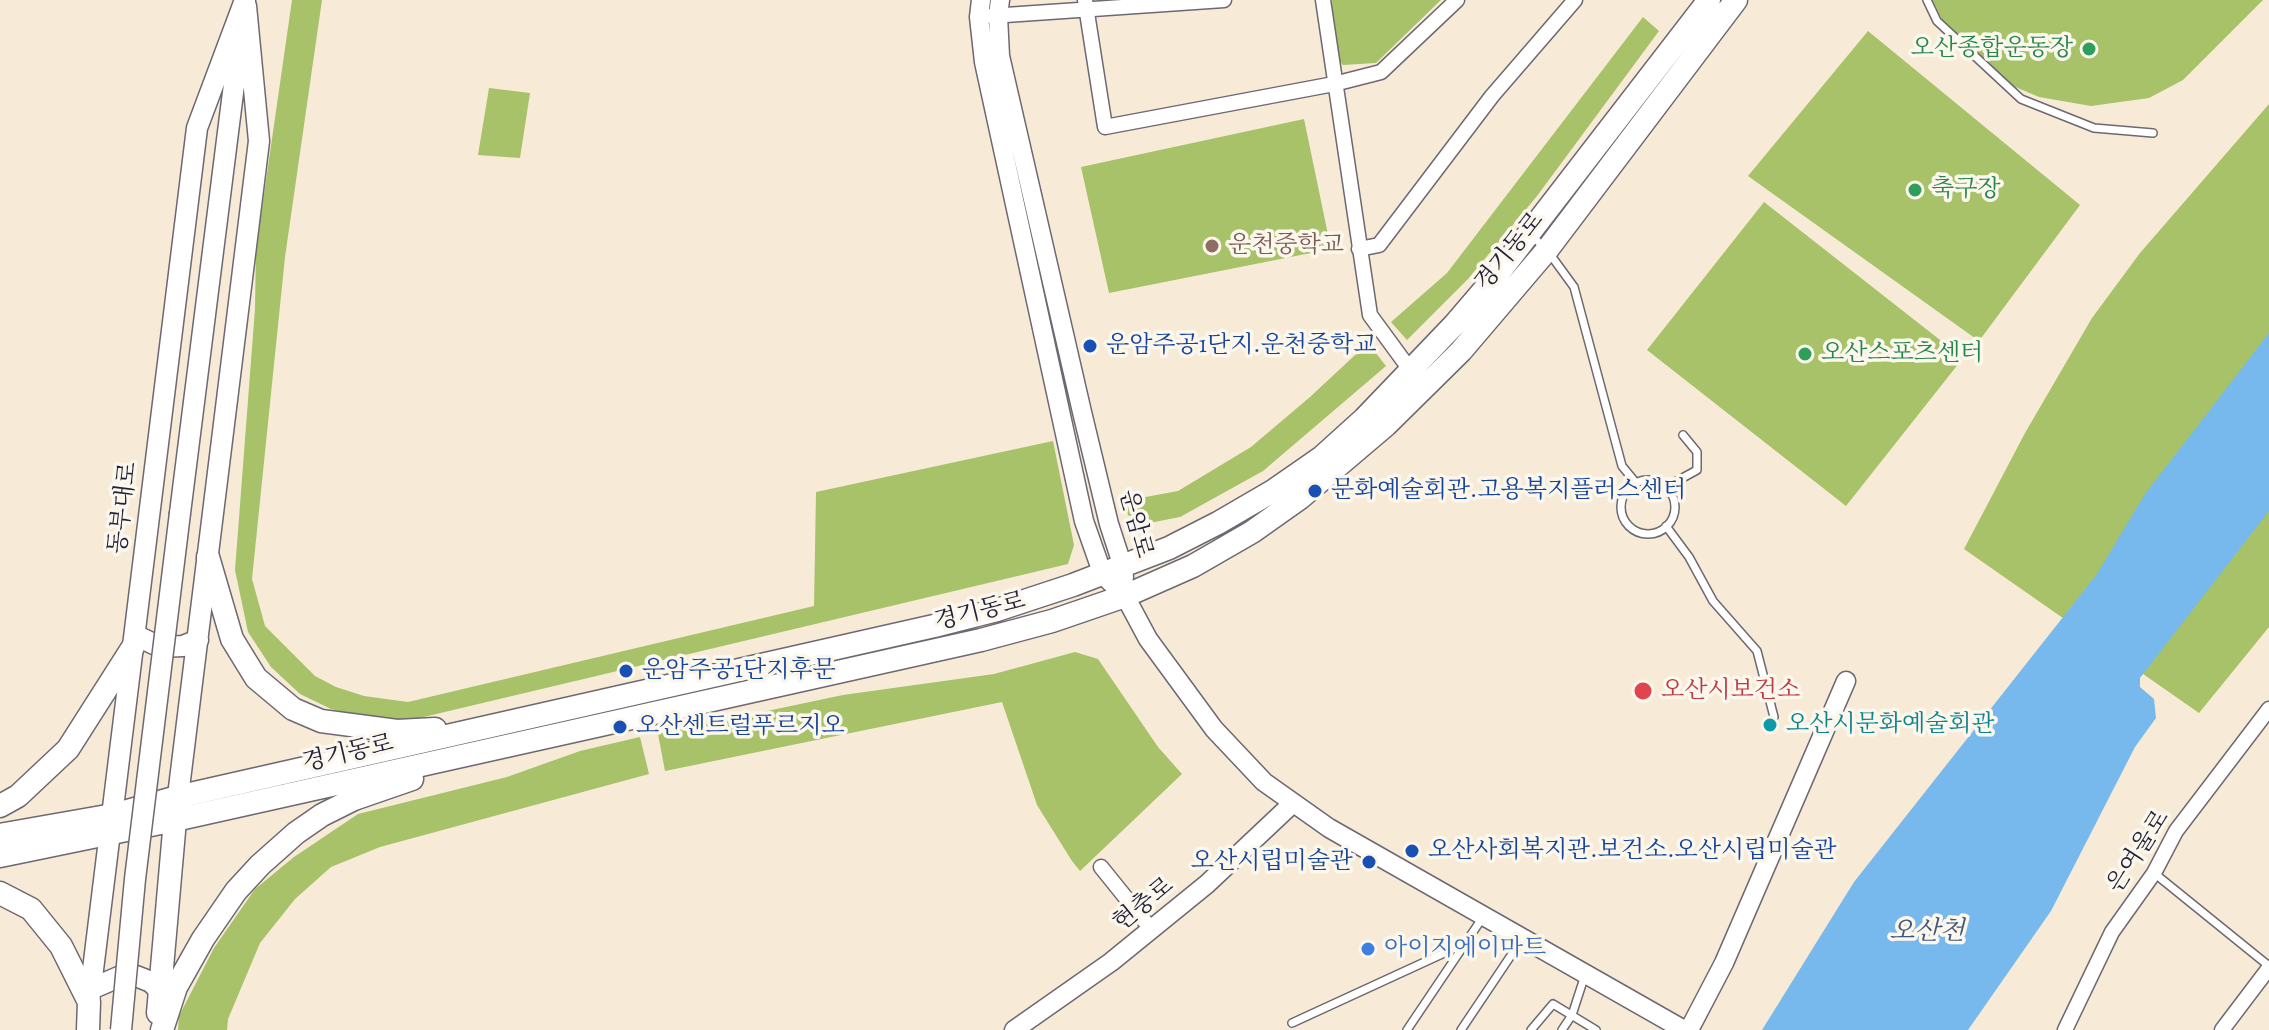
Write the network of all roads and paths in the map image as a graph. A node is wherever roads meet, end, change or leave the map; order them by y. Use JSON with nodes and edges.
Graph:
{"nodes":[{"id":1,"x":245,"y":0,"type":"edge"},
{"id":2,"x":1224,"y":0,"type":"edge"},
{"id":3,"x":1323,"y":0,"type":"edge"},
{"id":4,"x":1457,"y":0,"type":"edge"},
{"id":5,"x":1575,"y":0,"type":"edge"},
{"id":6,"x":1709,"y":0,"type":"edge"},
{"id":7,"x":1736,"y":0,"type":"edge"},
{"id":8,"x":1927,"y":0,"type":"edge"},
{"id":9,"x":1085,"y":4,"type":"edge"},
{"id":10,"x":989,"y":8,"type":"edge"},
{"id":11,"x":1334,"y":84,"type":"junction"},
{"id":12,"x":2153,"y":133,"type":"dead end"},
{"id":13,"x":1530,"y":233,"type":"junction"},
{"id":14,"x":1359,"y":249,"type":"junction"},
{"id":15,"x":1547,"y":250,"type":"junction"},
{"id":16,"x":1411,"y":371,"type":"junction"},
{"id":17,"x":1683,"y":435,"type":"dead end"},
{"id":18,"x":1636,"y":483,"type":"junction"},
{"id":19,"x":1666,"y":487,"type":"junction"},
{"id":20,"x":1666,"y":526,"type":"junction"},
{"id":21,"x":208,"y":557,"type":"junction"},
{"id":22,"x":1113,"y":571,"type":"junction"},
{"id":23,"x":1125,"y":596,"type":"junction"},
{"id":24,"x":198,"y":640,"type":"junction"},
{"id":25,"x":134,"y":641,"type":"junction"},
{"id":26,"x":1846,"y":681,"type":"dead end"},
{"id":27,"x":2269,"y":709,"type":"edge"},
{"id":28,"x":1774,"y":717,"type":"dead end"},
{"id":29,"x":496,"y":726,"type":"junction"},
{"id":30,"x":578,"y":729,"type":"junction"},
{"id":31,"x":177,"y":797,"type":"junction"},
{"id":32,"x":1293,"y":803,"type":"junction"},
{"id":33,"x":0,"y":806,"type":"edge"},
{"id":34,"x":175,"y":820,"type":"junction"},
{"id":35,"x":111,"y":824,"type":"junction"},
{"id":36,"x":0,"y":835,"type":"edge"},
{"id":37,"x":0,"y":856,"type":"edge"},
{"id":38,"x":1101,"y":867,"type":"dead end"},
{"id":39,"x":2154,"y":873,"type":"junction"},
{"id":40,"x":0,"y":893,"type":"edge"},
{"id":41,"x":1483,"y":917,"type":"junction"},
{"id":42,"x":1151,"y":929,"type":"junction"},
{"id":43,"x":1522,"y":939,"type":"junction"},
{"id":44,"x":1466,"y":943,"type":"junction"},
{"id":45,"x":2269,"y":967,"type":"edge"},
{"id":46,"x":1585,"y":975,"type":"junction"},
{"id":47,"x":160,"y":991,"type":"junction"},
{"id":48,"x":90,"y":996,"type":"junction"},
{"id":49,"x":1572,"y":1015,"type":"junction"},
{"id":50,"x":1292,"y":1023,"type":"dead end"},
{"id":51,"x":88,"y":1030,"type":"edge"},
{"id":52,"x":121,"y":1030,"type":"edge"},
{"id":53,"x":159,"y":1030,"type":"edge"},
{"id":54,"x":1014,"y":1030,"type":"edge"},
{"id":55,"x":1407,"y":1030,"type":"edge"},
{"id":56,"x":1461,"y":1030,"type":"edge"},
{"id":57,"x":1531,"y":1030,"type":"edge"},
{"id":58,"x":1562,"y":1030,"type":"edge"},
{"id":59,"x":1596,"y":1030,"type":"edge"},
{"id":60,"x":1686,"y":1030,"type":"edge"},
{"id":61,"x":2065,"y":1030,"type":"edge"},
{"id":62,"x":2222,"y":1030,"type":"edge"}],
"edges":[{"from":1,"to":21,"type":"main road"},
{"from":1,"to":25,"type":"main road","name":"동부대로"},
{"from":1,"to":52,"type":"main road","bridge":true},
{"from":2,"to":9,"type":"street"},
{"from":3,"to":11,"type":"street"},
{"from":4,"to":11,"type":"street"},
{"from":5,"to":14,"type":"street"},
{"from":6,"to":13,"type":"main road","name":"경기동로"},
{"from":7,"to":15,"type":"main road","name":"경기동로"},
{"from":8,"to":12,"type":"lane"},
{"from":9,"to":10,"type":"street"},
{"from":9,"to":11,"type":"street"},
{"from":10,"to":22,"type":"street","name":"운암로"},
{"from":11,"to":14,"type":"street"},
{"from":13,"to":15,"type":"lane"},
{"from":13,"to":16,"type":"main road","name":"경기동로"},
{"from":14,"to":16,"type":"street"},
{"from":15,"to":18,"type":"lane"},
{"from":15,"to":23,"type":"main road","name":"경기동로"},
{"from":16,"to":22,"type":"main road","name":"경기동로"},
{"from":17,"to":19,"type":"lane"},
{"from":18,"to":19,"type":"lane"},
{"from":18,"to":20,"type":"lane"},
{"from":19,"to":20,"type":"lane"},
{"from":20,"to":28,"type":"lane"},
{"from":21,"to":24,"type":"main road"},
{"from":21,"to":29,"type":"main road"},
{"from":22,"to":23,"type":"street","name":"운암로"},
{"from":22,"to":29,"type":"main road","name":"경기동로"},
{"from":23,"to":30,"type":"main road","name":"경기동로"},
{"from":23,"to":32,"type":"street"},
{"from":24,"to":25,"type":"main road"},
{"from":24,"to":31,"type":"main road"},
{"from":25,"to":33,"type":"main road"},
{"from":25,"to":35,"type":"main road","name":"동부대로"},
{"from":26,"to":60,"type":"street"},
{"from":27,"to":39,"type":"street","name":"은여울로"},
{"from":29,"to":31,"type":"main road","name":"경기동로"},
{"from":30,"to":34,"type":"main road","name":"경기동로"},
{"from":30,"to":53,"type":"main road"},
{"from":31,"to":34,"type":"main road"},
{"from":31,"to":35,"type":"main road","name":"경기동로"},
{"from":32,"to":41,"type":"street"},
{"from":32,"to":42,"type":"street","name":"현충로"},
{"from":34,"to":35,"type":"main road","name":"경기동로"},
{"from":34,"to":47,"type":"main road"},
{"from":35,"to":36,"type":"main road","name":"경기동로"},
{"from":35,"to":37,"type":"main road","name":"경기동로"},
{"from":35,"to":48,"type":"main road","name":"동부대로"},
{"from":38,"to":42,"type":"street"},
{"from":39,"to":45,"type":"lane"},
{"from":39,"to":61,"type":"street","name":"은여울로"},
{"from":40,"to":48,"type":"main road"},
{"from":41,"to":43,"type":"street"},
{"from":41,"to":44,"type":"lane"},
{"from":42,"to":54,"type":"street","name":"현충로"},
{"from":43,"to":46,"type":"street"},
{"from":43,"to":56,"type":"lane"},
{"from":44,"to":50,"type":"lane"},
{"from":44,"to":55,"type":"lane"},
{"from":45,"to":62,"type":"street"},
{"from":46,"to":49,"type":"lane"},
{"from":46,"to":60,"type":"street"},
{"from":47,"to":48,"type":"main road"},
{"from":47,"to":53,"type":"main road"},
{"from":48,"to":51,"type":"main road","name":"동부대로"},
{"from":49,"to":57,"type":"lane"},
{"from":49,"to":58,"type":"lane"},
{"from":49,"to":59,"type":"lane"}]}
